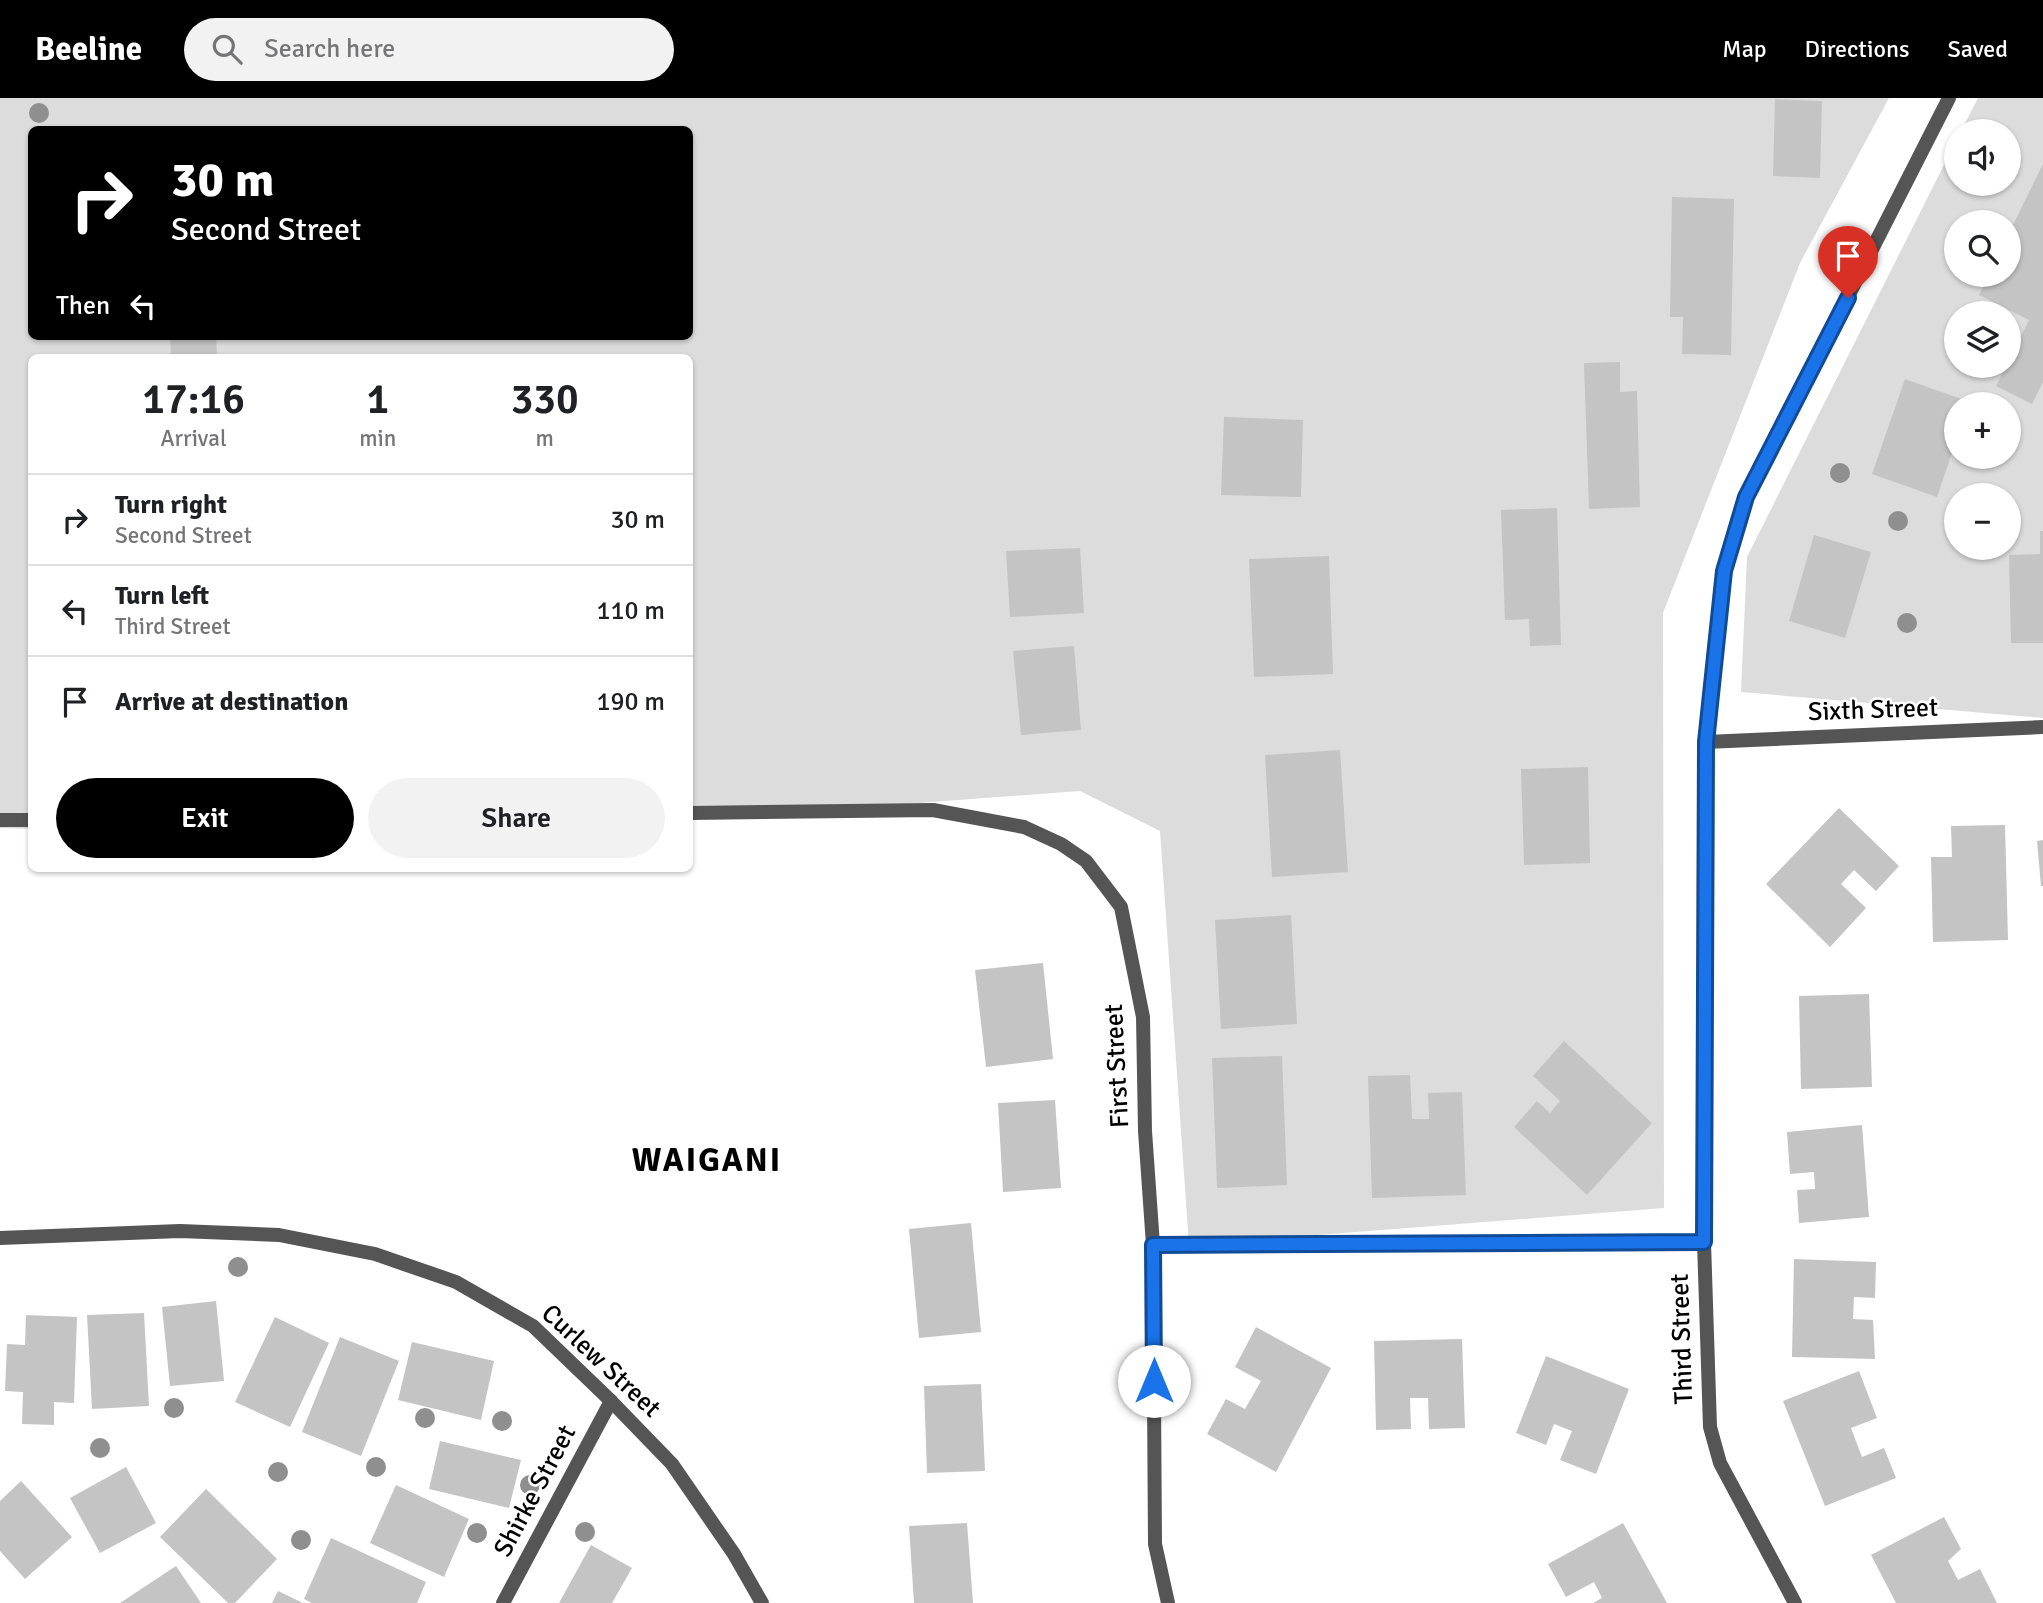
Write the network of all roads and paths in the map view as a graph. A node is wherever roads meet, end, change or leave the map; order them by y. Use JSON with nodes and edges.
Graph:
{"nodes":[{"id":1,"x":1949,"y":98,"type":"edge"},
{"id":2,"x":2043,"y":727,"type":"edge"},
{"id":3,"x":1706,"y":742,"type":"junction"},
{"id":4,"x":693,"y":813,"type":"edge"},
{"id":5,"x":0,"y":820,"type":"edge"},
{"id":6,"x":28,"y":820,"type":"edge"},
{"id":7,"x":0,"y":1238,"type":"edge"},
{"id":8,"x":1704,"y":1242,"type":"junction"},
{"id":9,"x":1153,"y":1245,"type":"junction"},
{"id":10,"x":611,"y":1401,"type":"junction"},
{"id":11,"x":503,"y":1603,"type":"edge"},
{"id":12,"x":762,"y":1603,"type":"edge"},
{"id":13,"x":1168,"y":1603,"type":"edge"},
{"id":14,"x":1794,"y":1603,"type":"edge"}],
"edges":[{"from":1,"to":3,"type":"street","name":"Third Street"},
{"from":2,"to":3,"type":"street","name":"Sixth Street"},
{"from":3,"to":8,"type":"street","name":"Third Street"},
{"from":4,"to":9,"type":"street","name":"First Street"},
{"from":5,"to":6,"type":"street"},
{"from":7,"to":10,"type":"street","name":"Curlew Street"},
{"from":8,"to":9,"type":"street"},
{"from":8,"to":14,"type":"street","name":"Third Street"},
{"from":9,"to":13,"type":"street","name":"First Street"},
{"from":10,"to":11,"type":"street","name":"Shirke Street"},
{"from":10,"to":12,"type":"street","name":"Curlew Street"}]}
